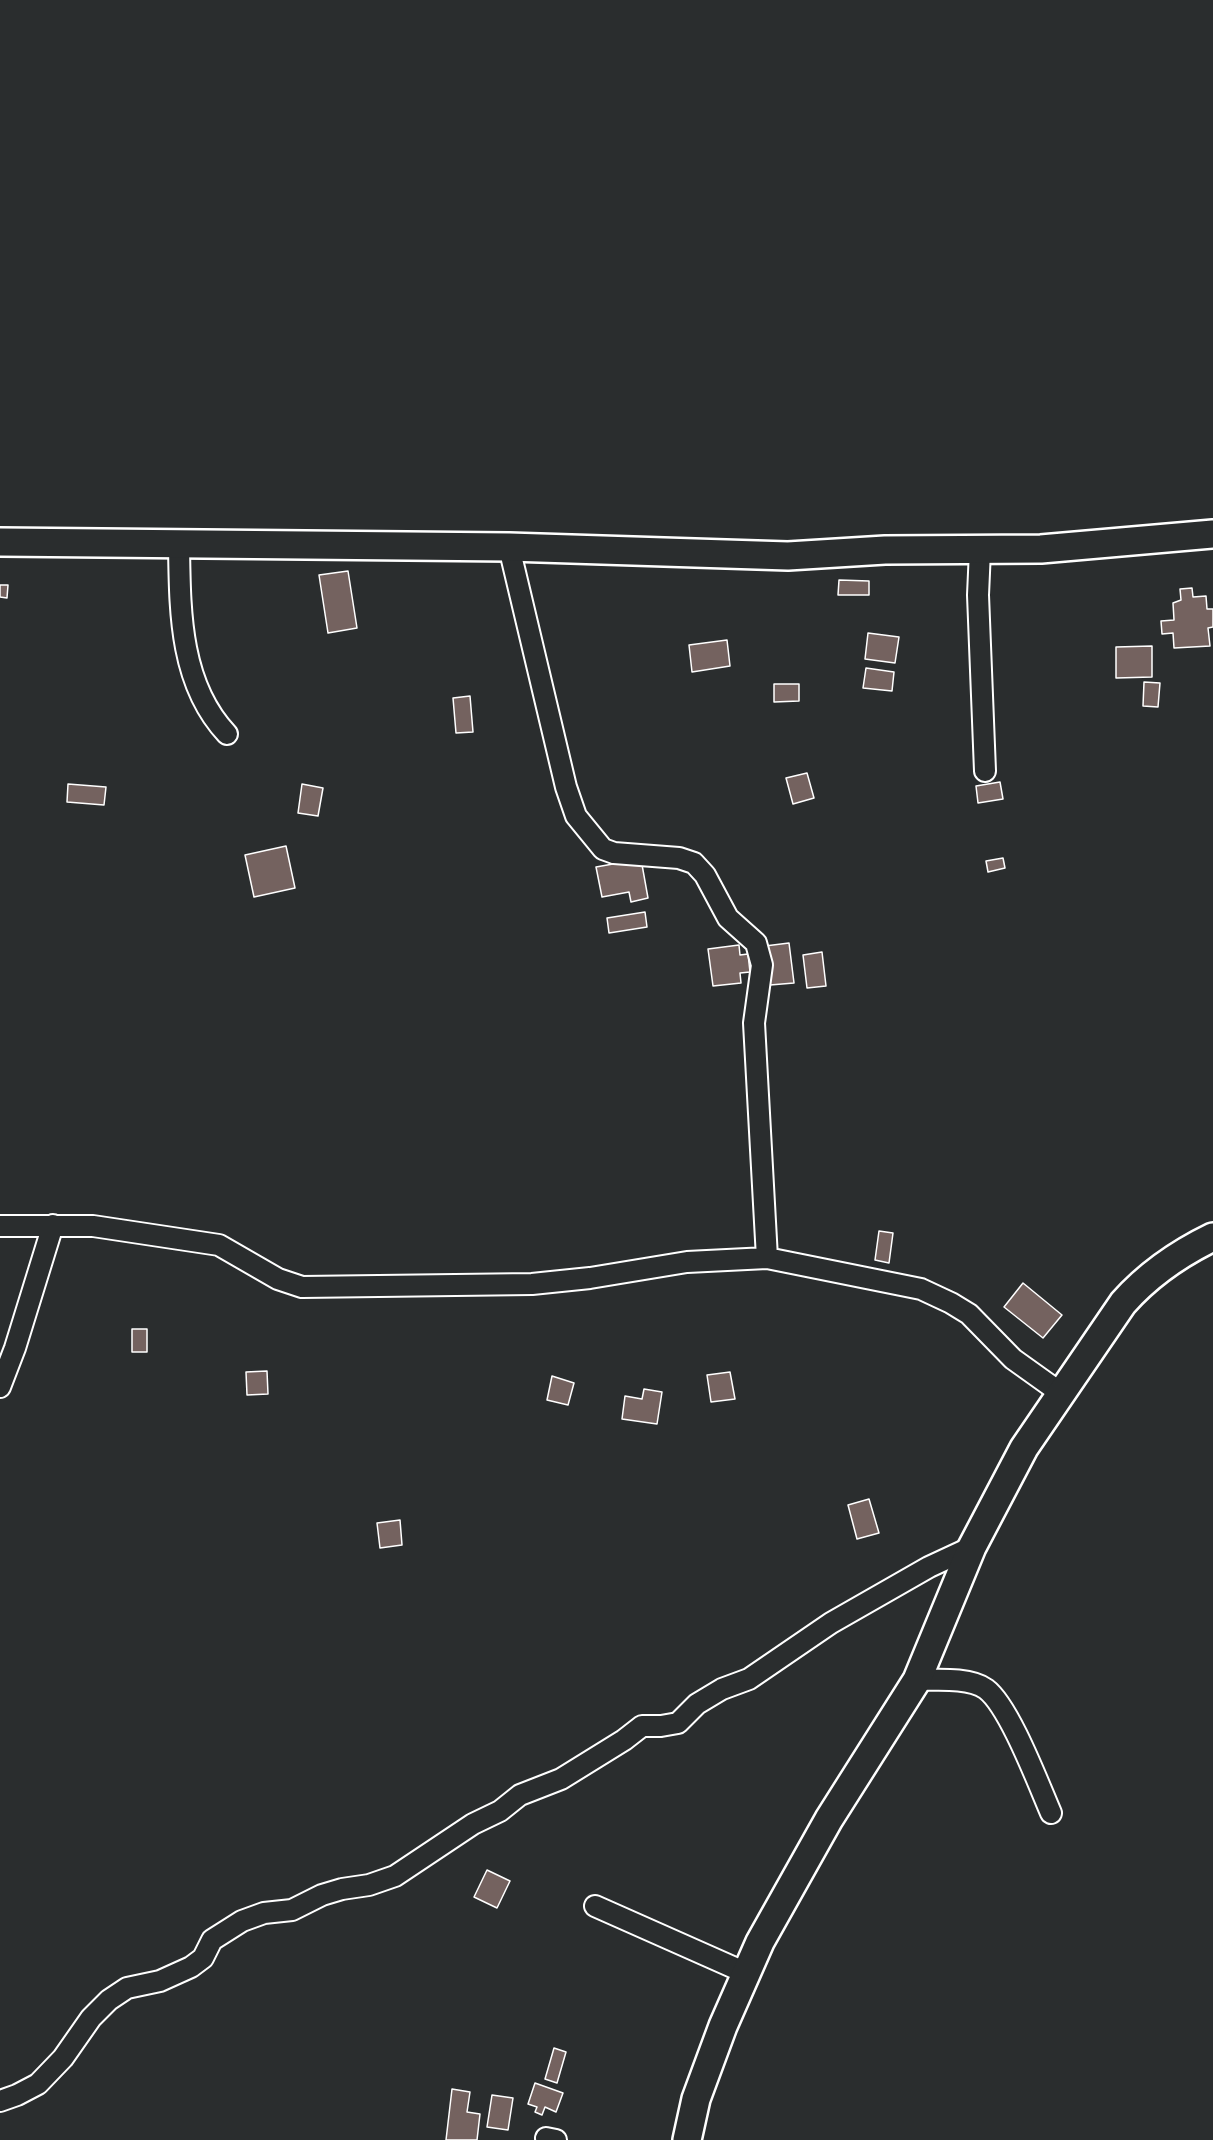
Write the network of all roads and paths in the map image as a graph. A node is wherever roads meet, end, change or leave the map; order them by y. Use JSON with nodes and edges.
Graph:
{"nodes":[{"id":1,"x":1213,"y":534,"type":"edge"},
{"id":2,"x":0,"y":542,"type":"edge"},
{"id":3,"x":179,"y":544,"type":"junction"},
{"id":4,"x":509,"y":547,"type":"junction"},
{"id":5,"x":980,"y":550,"type":"junction"},
{"id":6,"x":226,"y":734,"type":"dead end"},
{"id":7,"x":985,"y":771,"type":"dead end"},
{"id":8,"x":53,"y":1225,"type":"junction"},
{"id":9,"x":0,"y":1226,"type":"edge"},
{"id":10,"x":1213,"y":1237,"type":"edge"},
{"id":11,"x":767,"y":1258,"type":"junction"},
{"id":12,"x":0,"y":1387,"type":"edge"},
{"id":13,"x":1062,"y":1394,"type":"junction"},
{"id":14,"x":972,"y":1547,"type":"junction"},
{"id":15,"x":917,"y":1680,"type":"junction"},
{"id":16,"x":1051,"y":1813,"type":"dead end"},
{"id":17,"x":595,"y":1906,"type":"dead end"},
{"id":18,"x":746,"y":1973,"type":"junction"},
{"id":19,"x":0,"y":2101,"type":"edge"},
{"id":20,"x":687,"y":2140,"type":"edge"}],
"edges":[{"from":1,"to":5,"type":"street"},
{"from":2,"to":3,"type":"street"},
{"from":3,"to":4,"type":"street"},
{"from":3,"to":6,"type":"street"},
{"from":4,"to":5,"type":"street"},
{"from":4,"to":11,"type":"street"},
{"from":5,"to":7,"type":"street"},
{"from":8,"to":9,"type":"street"},
{"from":8,"to":11,"type":"street"},
{"from":8,"to":12,"type":"street"},
{"from":10,"to":13,"type":"street"},
{"from":11,"to":13,"type":"street"},
{"from":13,"to":14,"type":"street"},
{"from":14,"to":15,"type":"street"},
{"from":14,"to":19,"type":"street"},
{"from":15,"to":16,"type":"street"},
{"from":15,"to":18,"type":"street"},
{"from":17,"to":18,"type":"street"},
{"from":18,"to":20,"type":"street"}]}
